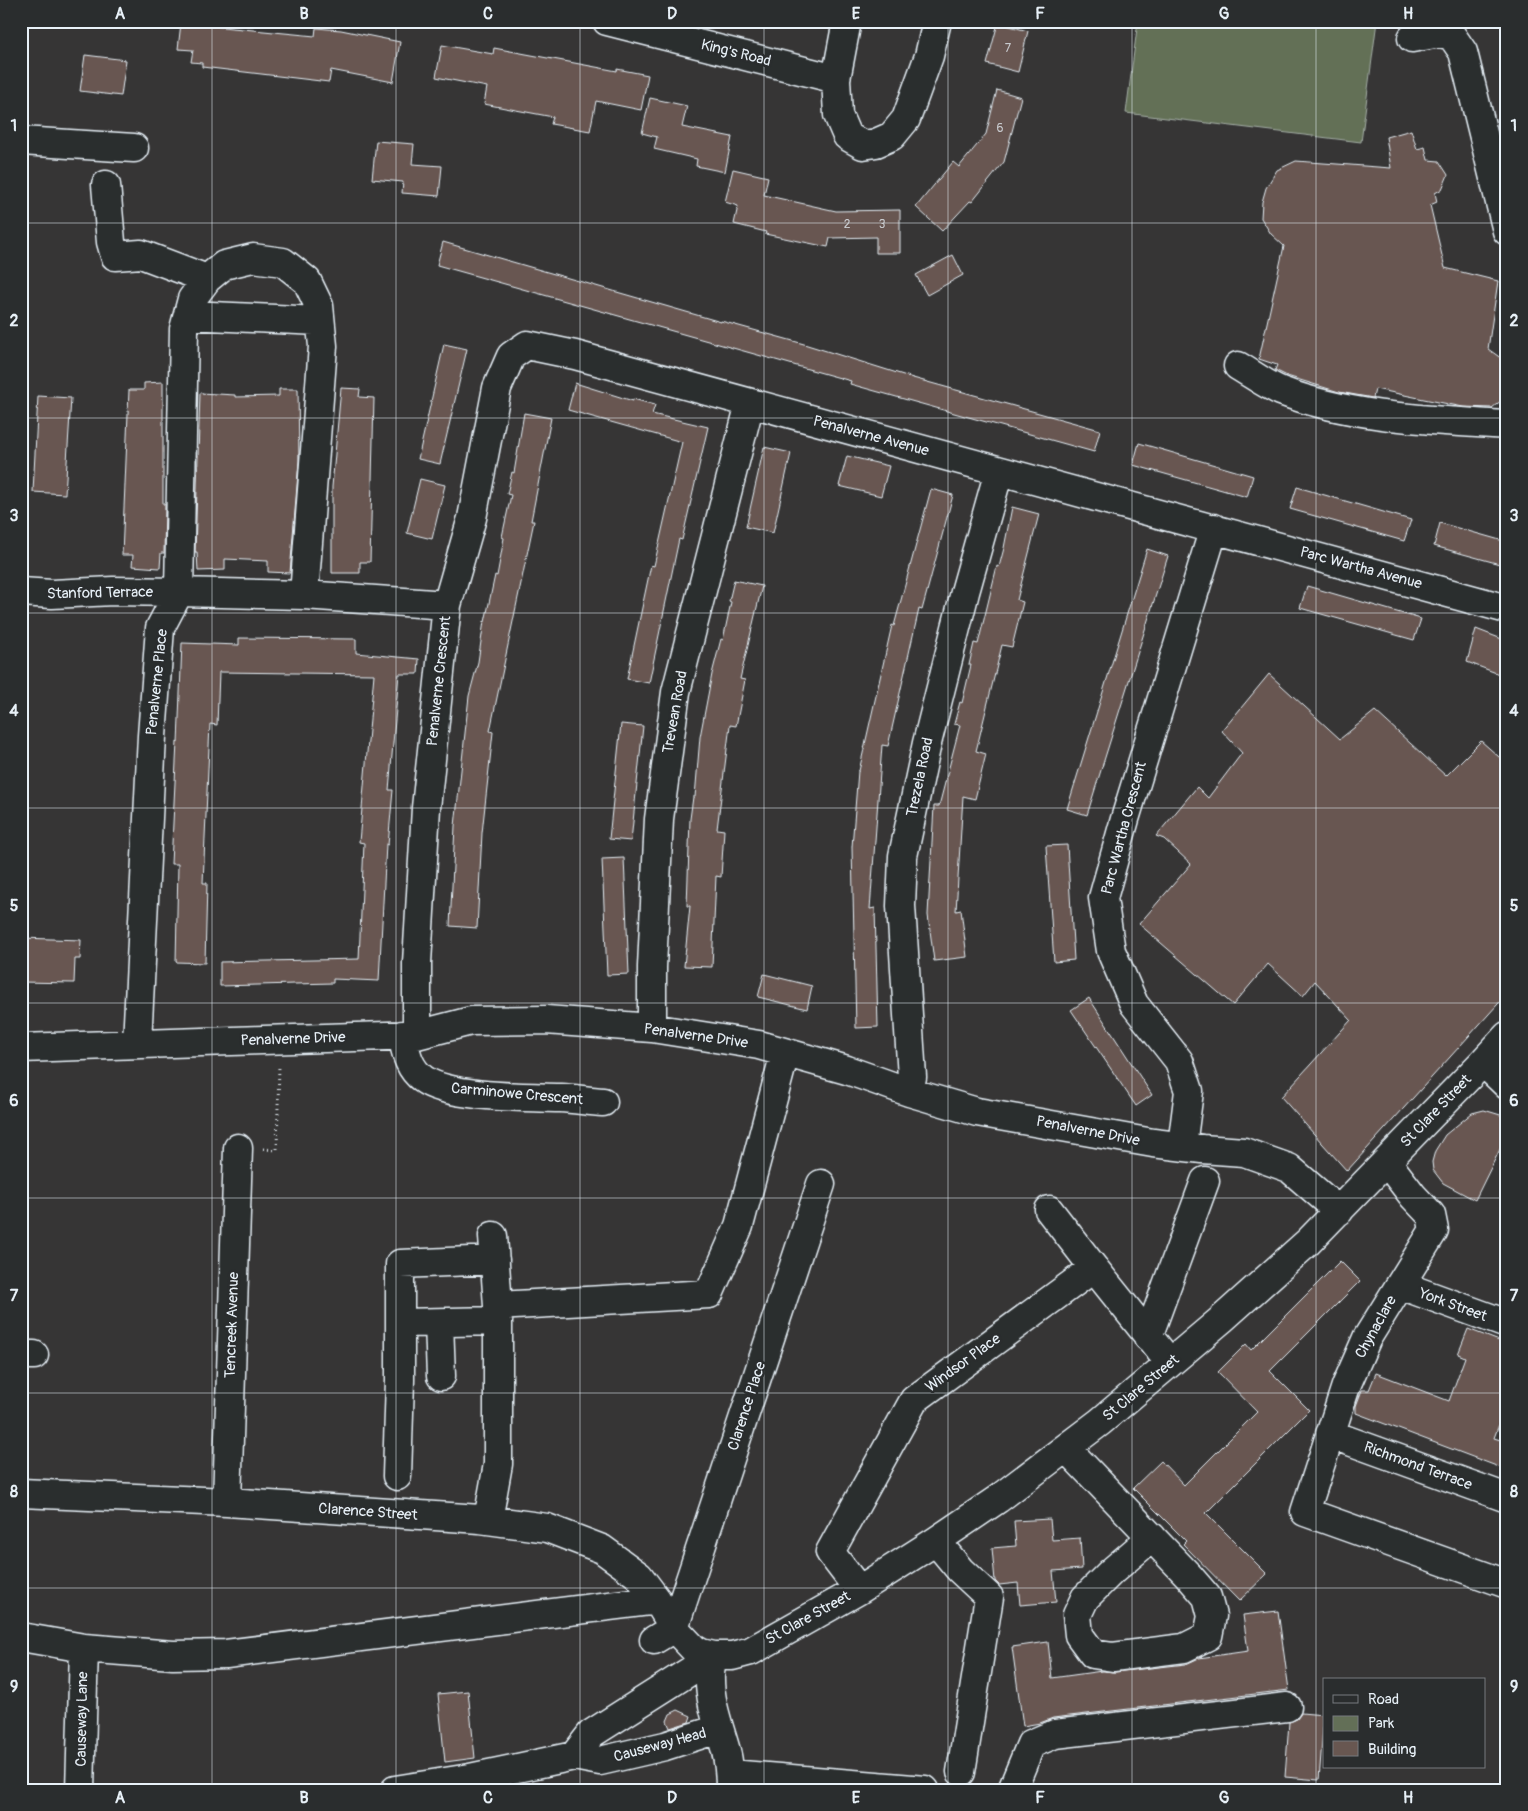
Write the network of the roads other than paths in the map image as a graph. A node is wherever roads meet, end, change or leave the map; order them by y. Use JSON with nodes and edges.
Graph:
{"nodes":[{"id":1,"x":607,"y":21,"type":"edge"},
{"id":2,"x":847,"y":21,"type":"edge"},
{"id":3,"x":937,"y":21,"type":"edge"},
{"id":4,"x":1412,"y":38,"type":"dead end"},
{"id":5,"x":836,"y":79,"type":"junction"},
{"id":6,"x":21,"y":141,"type":"edge"},
{"id":7,"x":134,"y":148,"type":"dead end"},
{"id":8,"x":106,"y":185,"type":"dead end"},
{"id":9,"x":1507,"y":231,"type":"edge"},
{"id":10,"x":207,"y":279,"type":"junction"},
{"id":11,"x":188,"y":315,"type":"junction"},
{"id":12,"x":320,"y":320,"type":"junction"},
{"id":13,"x":527,"y":345,"type":"joint"},
{"id":14,"x":1238,"y":366,"type":"dead end"},
{"id":15,"x":750,"y":403,"type":"junction"},
{"id":16,"x":1507,"y":425,"type":"edge"},
{"id":17,"x":999,"y":471,"type":"junction"},
{"id":18,"x":1214,"y":528,"type":"junction"},
{"id":19,"x":21,"y":592,"type":"edge"},
{"id":20,"x":179,"y":592,"type":"junction"},
{"id":21,"x":304,"y":595,"type":"junction"},
{"id":22,"x":447,"y":605,"type":"junction"},
{"id":23,"x":1507,"y":609,"type":"edge"},
{"id":24,"x":652,"y":1028,"type":"junction"},
{"id":25,"x":410,"y":1035,"type":"junction"},
{"id":26,"x":1507,"y":1036,"type":"edge"},
{"id":27,"x":137,"y":1043,"type":"junction"},
{"id":28,"x":21,"y":1048,"type":"edge"},
{"id":29,"x":785,"y":1052,"type":"junction"},
{"id":30,"x":1483,"y":1062,"type":"junction"},
{"id":31,"x":1507,"y":1085,"type":"edge"},
{"id":32,"x":909,"y":1092,"type":"junction"},
{"id":33,"x":603,"y":1102,"type":"dead end"},
{"id":34,"x":1182,"y":1146,"type":"junction"},
{"id":35,"x":238,"y":1148,"type":"road end"},
{"id":36,"x":1388,"y":1162,"type":"junction"},
{"id":37,"x":1205,"y":1181,"type":"dead end"},
{"id":38,"x":820,"y":1184,"type":"dead end"},
{"id":39,"x":1049,"y":1210,"type":"dead end"},
{"id":40,"x":1340,"y":1211,"type":"junction"},
{"id":41,"x":1094,"y":1268,"type":"junction"},
{"id":42,"x":1400,"y":1285,"type":"junction"},
{"id":43,"x":498,"y":1313,"type":"junction"},
{"id":44,"x":400,"y":1323,"type":"junction"},
{"id":45,"x":439,"y":1323,"type":"junction"},
{"id":46,"x":1507,"y":1324,"type":"edge"},
{"id":47,"x":1148,"y":1337,"type":"junction"},
{"id":48,"x":1170,"y":1363,"type":"junction"},
{"id":49,"x":441,"y":1376,"type":"dead end"},
{"id":50,"x":1330,"y":1434,"type":"junction"},
{"id":51,"x":1066,"y":1448,"type":"junction"},
{"id":52,"x":397,"y":1476,"type":"dead end"},
{"id":53,"x":21,"y":1493,"type":"edge"},
{"id":54,"x":1507,"y":1498,"type":"edge"},
{"id":55,"x":227,"y":1502,"type":"junction"},
{"id":56,"x":488,"y":1520,"type":"junction"},
{"id":57,"x":1152,"y":1537,"type":"junction"},
{"id":58,"x":936,"y":1541,"type":"junction"},
{"id":59,"x":1507,"y":1584,"type":"edge"},
{"id":60,"x":859,"y":1590,"type":"junction"},
{"id":61,"x":657,"y":1600,"type":"junction"},
{"id":62,"x":664,"y":1634,"type":"junction"},
{"id":63,"x":21,"y":1637,"type":"edge"},
{"id":64,"x":84,"y":1648,"type":"junction"},
{"id":65,"x":714,"y":1656,"type":"junction"},
{"id":66,"x":1287,"y":1707,"type":"dead end"},
{"id":67,"x":718,"y":1729,"type":"junction"},
{"id":68,"x":574,"y":1756,"type":"junction"},
{"id":69,"x":961,"y":1772,"type":"dead end"},
{"id":70,"x":730,"y":1782,"type":"edge"},
{"id":71,"x":80,"y":1790,"type":"edge"},
{"id":72,"x":395,"y":1790,"type":"edge"},
{"id":73,"x":925,"y":1790,"type":"edge"},
{"id":74,"x":1012,"y":1790,"type":"edge"}],
"edges":[{"from":1,"to":5,"type":"street","name":"King's Road"},
{"from":2,"to":5,"type":"street"},
{"from":3,"to":5,"type":"street"},
{"from":4,"to":9,"type":"street"},
{"from":6,"to":7,"type":"street"},
{"from":8,"to":10,"type":"street"},
{"from":10,"to":11,"type":"street"},
{"from":10,"to":12,"type":"street"},
{"from":11,"to":12,"type":"street"},
{"from":11,"to":20,"type":"street"},
{"from":12,"to":21,"type":"street"},
{"from":13,"to":15,"type":"street","name":"Penalverne Avenue"},
{"from":13,"to":22,"type":"street","name":"Penalverne Crescent"},
{"from":14,"to":16,"type":"street"},
{"from":15,"to":17,"type":"street","name":"Penalverne Avenue"},
{"from":15,"to":24,"type":"street","name":"Trevean Road"},
{"from":17,"to":18,"type":"street","name":"Penalverne Avenue"},
{"from":17,"to":32,"type":"street","name":"Trezela Road"},
{"from":18,"to":23,"type":"street","name":"Parc Wartha Avenue"},
{"from":18,"to":34,"type":"street","name":"Parc Wartha Crescent"},
{"from":19,"to":20,"type":"street","name":"Stanford Terrace"},
{"from":20,"to":21,"type":"street"},
{"from":20,"to":27,"type":"street","name":"Penalverne Place"},
{"from":21,"to":22,"type":"street"},
{"from":22,"to":25,"type":"street","name":"Penalverne Crescent"},
{"from":24,"to":25,"type":"street","name":"Penalverne Drive"},
{"from":24,"to":29,"type":"street","name":"Penalverne Drive"},
{"from":25,"to":27,"type":"street","name":"Penalverne Drive"},
{"from":25,"to":33,"type":"street","name":"Carminowe Crescent"},
{"from":26,"to":30,"type":"street","name":"St Clare Street"},
{"from":27,"to":28,"type":"street","name":"Penalverne Drive"},
{"from":29,"to":32,"type":"street","name":"Penalverne Drive"},
{"from":29,"to":43,"type":"street"},
{"from":30,"to":31,"type":"street"},
{"from":30,"to":36,"type":"street","name":"St Clare Street"},
{"from":32,"to":34,"type":"street","name":"Penalverne Drive"},
{"from":34,"to":40,"type":"street","name":"Penalverne Drive"},
{"from":35,"to":55,"type":"street","name":"Tencreek Avenue"},
{"from":36,"to":40,"type":"street","name":"St Clare Street"},
{"from":36,"to":42,"type":"street","name":"Chynaclare"},
{"from":37,"to":47,"type":"street"},
{"from":38,"to":62,"type":"street","name":"Clarence Place"},
{"from":39,"to":41,"type":"street"},
{"from":40,"to":48,"type":"street","name":"St Clare Street"},
{"from":41,"to":47,"type":"street"},
{"from":41,"to":60,"type":"street","name":"Windsor Place"},
{"from":42,"to":46,"type":"street","name":"York Street"},
{"from":42,"to":50,"type":"street","name":"Chynaclare"},
{"from":43,"to":44,"type":"street"},
{"from":43,"to":45,"type":"street"},
{"from":43,"to":56,"type":"street"},
{"from":44,"to":45,"type":"street"},
{"from":44,"to":52,"type":"street"},
{"from":45,"to":49,"type":"street"},
{"from":47,"to":48,"type":"street"},
{"from":48,"to":51,"type":"street","name":"St Clare Street"},
{"from":50,"to":54,"type":"street","name":"Richmond Terrace"},
{"from":50,"to":59,"type":"street","name":"Chynaclare"},
{"from":51,"to":57,"type":"street"},
{"from":51,"to":58,"type":"street","name":"St Clare Street"},
{"from":53,"to":55,"type":"street","name":"Clarence Street"},
{"from":55,"to":56,"type":"street","name":"Clarence Street"},
{"from":56,"to":61,"type":"street","name":"Clarence Street"},
{"from":57,"to":57,"type":"street"},
{"from":58,"to":60,"type":"street","name":"St Clare Street"},
{"from":58,"to":69,"type":"street"},
{"from":60,"to":65,"type":"street","name":"St Clare Street"},
{"from":61,"to":62,"type":"street","name":"Clarence Street"},
{"from":61,"to":64,"type":"street"},
{"from":62,"to":65,"type":"street","name":"Clarence Street"},
{"from":63,"to":64,"type":"street"},
{"from":64,"to":71,"type":"street","name":"Causeway Lane"},
{"from":65,"to":67,"type":"street"},
{"from":65,"to":68,"type":"street"},
{"from":66,"to":74,"type":"street"},
{"from":67,"to":68,"type":"street","name":"Causeway Head"},
{"from":67,"to":70,"type":"street"},
{"from":68,"to":72,"type":"street","name":"Causeway Head"},
{"from":70,"to":73,"type":"street"}]}
